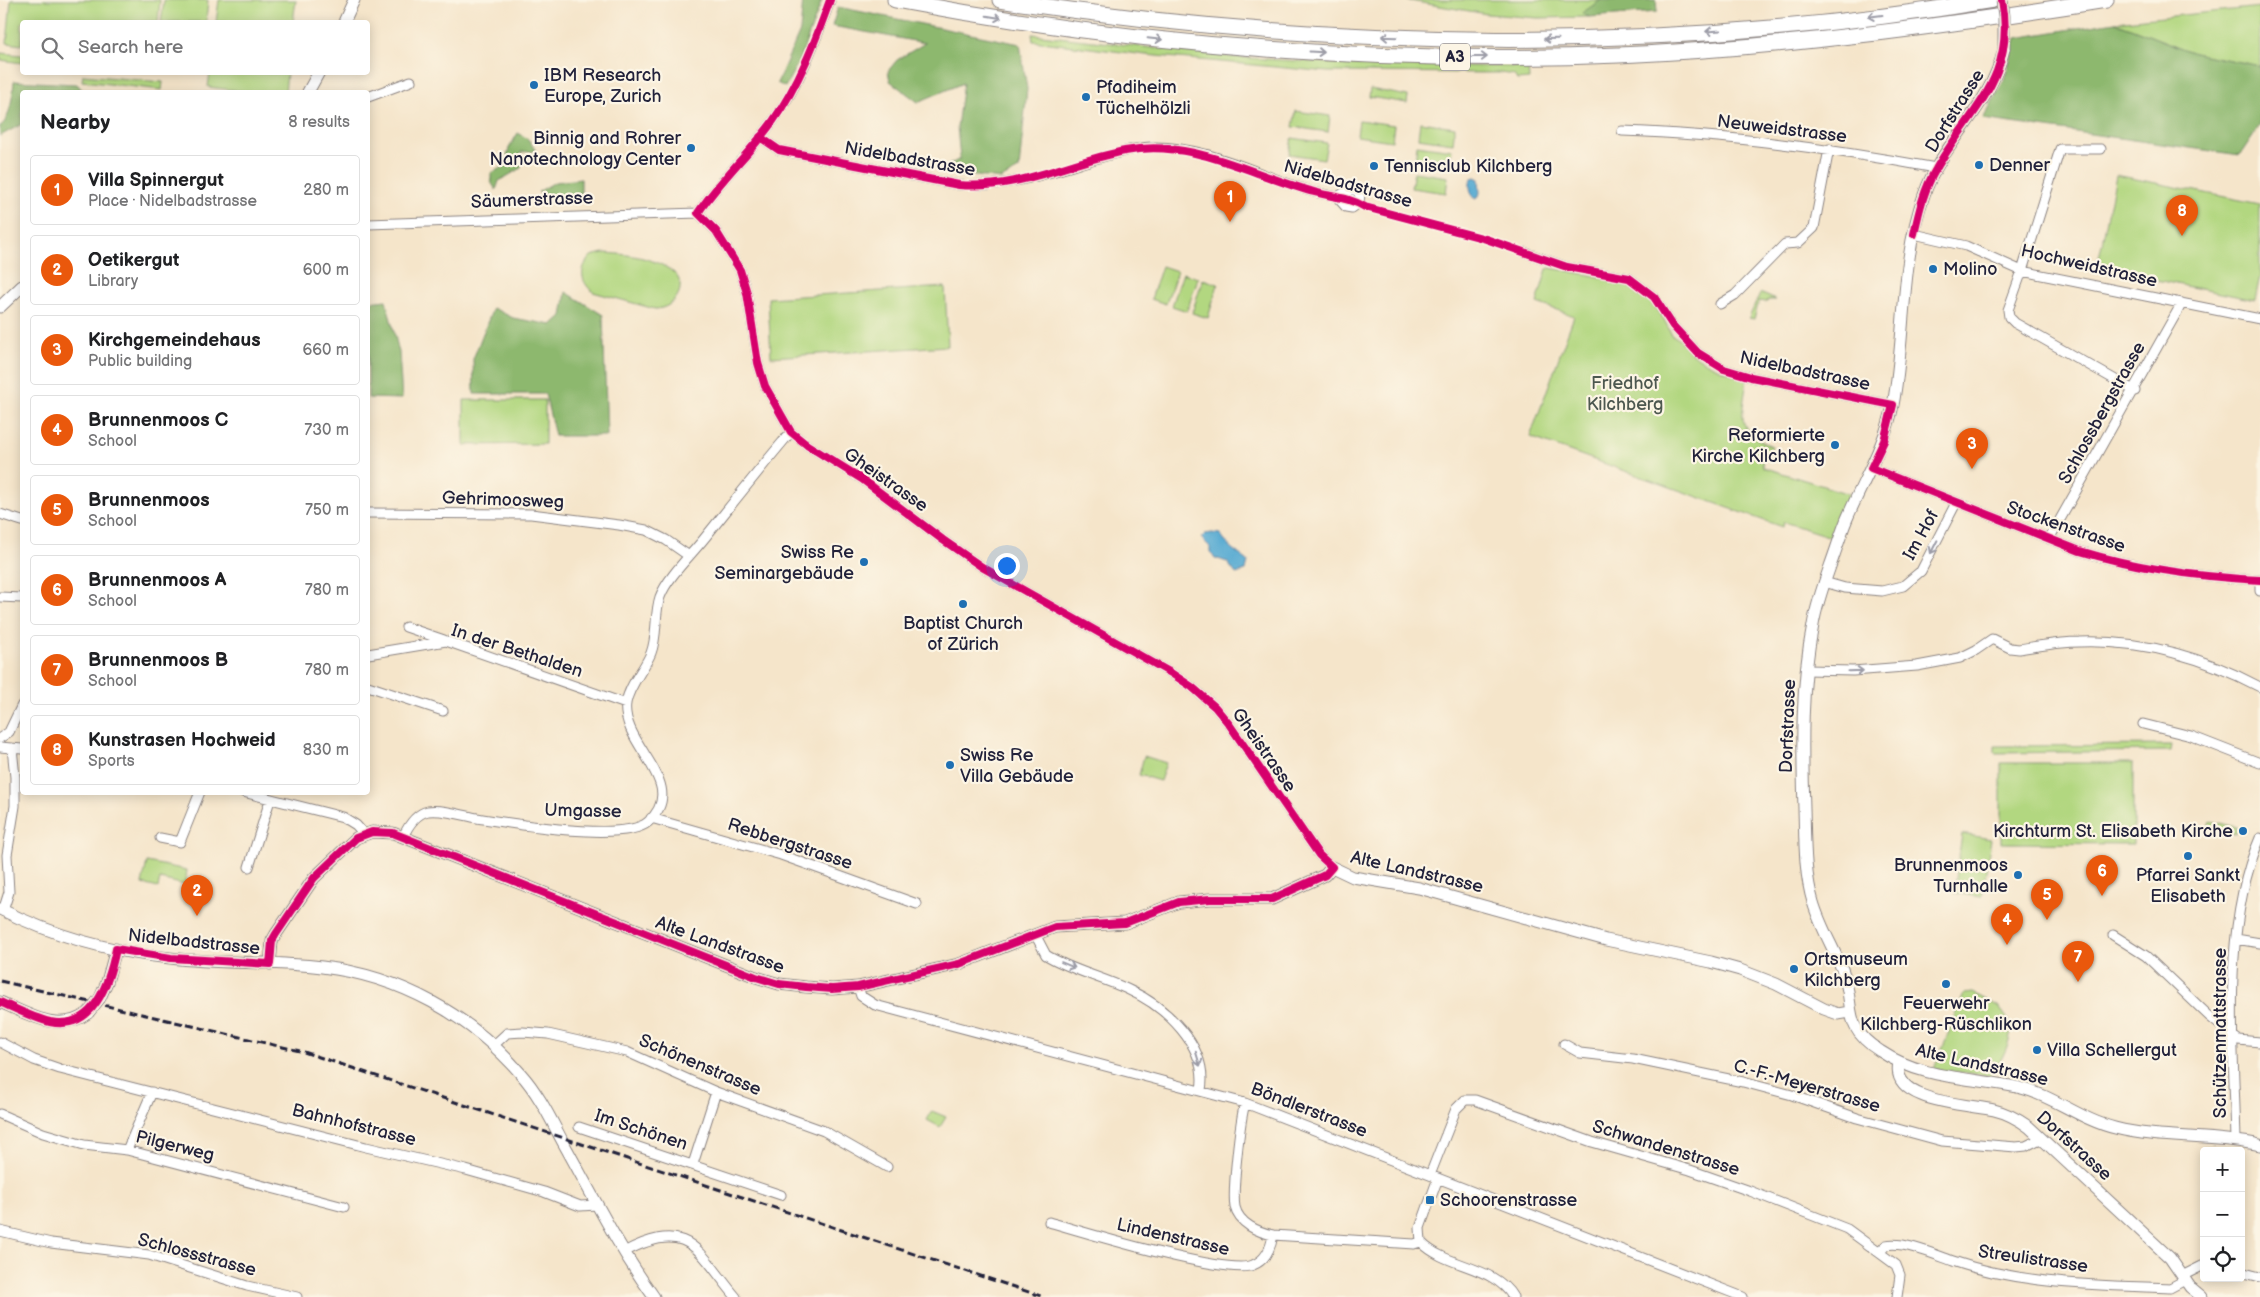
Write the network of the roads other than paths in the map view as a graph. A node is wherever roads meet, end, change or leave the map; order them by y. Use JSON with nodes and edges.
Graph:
{"nodes":[{"id":1,"x":354,"y":0,"type":"edge"},
{"id":2,"x":894,"y":0,"type":"edge"},
{"id":3,"x":1000,"y":0,"type":"edge"},
{"id":4,"x":1993,"y":0,"type":"edge"},
{"id":5,"x":2002,"y":0,"type":"edge"},
{"id":6,"x":2106,"y":0,"type":"edge"},
{"id":7,"x":830,"y":1,"type":"edge"},
{"id":8,"x":345,"y":20,"type":"edge"},
{"id":9,"x":317,"y":75,"type":"edge"},
{"id":10,"x":411,"y":80,"type":"dead end"},
{"id":11,"x":309,"y":90,"type":"edge"},
{"id":12,"x":370,"y":96,"type":"edge"},
{"id":13,"x":1622,"y":131,"type":"dead end"},
{"id":14,"x":760,"y":137,"type":"junction"},
{"id":15,"x":1829,"y":149,"type":"junction"},
{"id":16,"x":2101,"y":149,"type":"dead end"},
{"id":17,"x":1936,"y":168,"type":"junction"},
{"id":18,"x":1351,"y":199,"type":"dead end"},
{"id":19,"x":698,"y":213,"type":"junction"},
{"id":20,"x":370,"y":224,"type":"edge"},
{"id":21,"x":1914,"y":234,"type":"junction"},
{"id":22,"x":1524,"y":252,"type":"dead end"},
{"id":23,"x":2022,"y":271,"type":"junction"},
{"id":24,"x":20,"y":288,"type":"edge"},
{"id":25,"x":2182,"y":303,"type":"junction"},
{"id":26,"x":1720,"y":304,"type":"dead end"},
{"id":27,"x":0,"y":307,"type":"edge"},
{"id":28,"x":2260,"y":318,"type":"edge"},
{"id":29,"x":2134,"y":391,"type":"junction"},
{"id":30,"x":1893,"y":405,"type":"junction"},
{"id":31,"x":791,"y":432,"type":"junction"},
{"id":32,"x":1871,"y":468,"type":"junction"},
{"id":33,"x":1956,"y":503,"type":"junction"},
{"id":34,"x":370,"y":513,"type":"edge"},
{"id":35,"x":0,"y":514,"type":"edge"},
{"id":36,"x":20,"y":520,"type":"edge"},
{"id":37,"x":2049,"y":540,"type":"junction"},
{"id":38,"x":689,"y":556,"type":"junction"},
{"id":39,"x":2260,"y":580,"type":"edge"},
{"id":40,"x":1824,"y":582,"type":"junction"},
{"id":41,"x":2260,"y":591,"type":"edge"},
{"id":42,"x":0,"y":598,"type":"edge"},
{"id":43,"x":20,"y":598,"type":"edge"},
{"id":44,"x":406,"y":627,"type":"dead end"},
{"id":45,"x":446,"y":641,"type":"junction"},
{"id":46,"x":370,"y":654,"type":"edge"},
{"id":47,"x":1807,"y":670,"type":"junction"},
{"id":48,"x":370,"y":687,"type":"edge"},
{"id":49,"x":2260,"y":687,"type":"edge"},
{"id":50,"x":626,"y":704,"type":"junction"},
{"id":51,"x":20,"y":709,"type":"edge"},
{"id":52,"x":443,"y":711,"type":"dead end"},
{"id":53,"x":2143,"y":724,"type":"dead end"},
{"id":54,"x":0,"y":738,"type":"edge"},
{"id":55,"x":0,"y":747,"type":"edge"},
{"id":56,"x":12,"y":748,"type":"junction"},
{"id":57,"x":20,"y":749,"type":"edge"},
{"id":58,"x":2260,"y":763,"type":"edge"},
{"id":59,"x":199,"y":795,"type":"edge"},
{"id":60,"x":253,"y":795,"type":"edge"},
{"id":61,"x":270,"y":800,"type":"junction"},
{"id":62,"x":651,"y":818,"type":"junction"},
{"id":63,"x":364,"y":834,"type":"junction"},
{"id":64,"x":402,"y":837,"type":"junction"},
{"id":65,"x":160,"y":838,"type":"dead end"},
{"id":66,"x":2260,"y":838,"type":"edge"},
{"id":67,"x":249,"y":867,"type":"dead end"},
{"id":68,"x":1332,"y":868,"type":"junction"},
{"id":69,"x":917,"y":904,"type":"dead end"},
{"id":70,"x":2,"y":910,"type":"edge"},
{"id":71,"x":1035,"y":934,"type":"junction"},
{"id":72,"x":2113,"y":935,"type":"dead end"},
{"id":73,"x":2236,"y":939,"type":"junction"},
{"id":74,"x":2260,"y":943,"type":"edge"},
{"id":75,"x":116,"y":949,"type":"junction"},
{"id":76,"x":270,"y":964,"type":"junction"},
{"id":77,"x":858,"y":987,"type":"junction"},
{"id":78,"x":0,"y":1002,"type":"edge"},
{"id":79,"x":1850,"y":1012,"type":"junction"},
{"id":80,"x":2232,"y":1035,"type":"junction"},
{"id":81,"x":0,"y":1042,"type":"edge"},
{"id":82,"x":2260,"y":1042,"type":"edge"},
{"id":83,"x":1564,"y":1044,"type":"dead end"},
{"id":84,"x":494,"y":1045,"type":"junction"},
{"id":85,"x":1899,"y":1063,"type":"junction"},
{"id":86,"x":1201,"y":1090,"type":"junction"},
{"id":87,"x":152,"y":1092,"type":"junction"},
{"id":88,"x":716,"y":1092,"type":"junction"},
{"id":89,"x":1245,"y":1103,"type":"junction"},
{"id":90,"x":0,"y":1114,"type":"edge"},
{"id":91,"x":578,"y":1127,"type":"dead end"},
{"id":92,"x":2040,"y":1139,"type":"junction"},
{"id":93,"x":2236,"y":1141,"type":"junction"},
{"id":94,"x":2260,"y":1145,"type":"edge"},
{"id":95,"x":127,"y":1150,"type":"junction"},
{"id":96,"x":692,"y":1164,"type":"junction"},
{"id":97,"x":887,"y":1167,"type":"dead end"},
{"id":98,"x":1434,"y":1176,"type":"junction"},
{"id":99,"x":781,"y":1196,"type":"dead end"},
{"id":100,"x":597,"y":1205,"type":"junction"},
{"id":101,"x":344,"y":1207,"type":"dead end"},
{"id":102,"x":1049,"y":1222,"type":"dead end"},
{"id":103,"x":0,"y":1231,"type":"edge"},
{"id":104,"x":1273,"y":1236,"type":"junction"},
{"id":105,"x":1421,"y":1242,"type":"junction"},
{"id":106,"x":624,"y":1252,"type":"junction"},
{"id":107,"x":1880,"y":1252,"type":"junction"},
{"id":108,"x":2200,"y":1268,"type":"edge"},
{"id":109,"x":2245,"y":1273,"type":"edge"},
{"id":110,"x":2260,"y":1277,"type":"edge"},
{"id":111,"x":2184,"y":1278,"type":"junction"},
{"id":112,"x":297,"y":1297,"type":"edge"},
{"id":113,"x":654,"y":1297,"type":"edge"},
{"id":114,"x":736,"y":1297,"type":"edge"},
{"id":115,"x":1514,"y":1297,"type":"edge"},
{"id":116,"x":1743,"y":1297,"type":"edge"},
{"id":117,"x":1897,"y":1297,"type":"edge"},
{"id":118,"x":2202,"y":1297,"type":"edge"}],
"edges":[{"from":1,"to":8,"type":"street"},
{"from":2,"to":6,"type":"highway","number":"A3","one_way":true},
{"from":4,"to":3,"type":"highway","number":"A3","one_way":true},
{"from":5,"to":17,"type":"street","name":"Dorfstrasse","bridge":true},
{"from":7,"to":14,"type":"street"},
{"from":9,"to":11,"type":"street"},
{"from":10,"to":12,"type":"street"},
{"from":13,"to":15,"type":"street","name":"Neuweidstrasse"},
{"from":14,"to":18,"type":"street","name":"Nidelbadstrasse"},
{"from":14,"to":19,"type":"street"},
{"from":15,"to":17,"type":"street","name":"Neuweidstrasse"},
{"from":15,"to":26,"type":"street"},
{"from":16,"to":23,"type":"street"},
{"from":17,"to":21,"type":"street","name":"Dorfstrasse"},
{"from":19,"to":20,"type":"street","name":"Säumerstrasse"},
{"from":19,"to":31,"type":"street","name":"Gheistrasse"},
{"from":21,"to":23,"type":"street","name":"Hochweidstrasse"},
{"from":21,"to":30,"type":"street","name":"Dorfstrasse"},
{"from":22,"to":30,"type":"street","name":"Nidelbadstrasse"},
{"from":23,"to":25,"type":"street","name":"Hochweidstrasse"},
{"from":23,"to":29,"type":"street"},
{"from":24,"to":27,"type":"street"},
{"from":25,"to":28,"type":"street","name":"Hochweidstrasse"},
{"from":25,"to":29,"type":"street","name":"Schlossbergstrasse"},
{"from":29,"to":37,"type":"street","name":"Schlossbergstrasse"},
{"from":30,"to":32,"type":"street","name":"Dorfstrasse"},
{"from":31,"to":38,"type":"street"},
{"from":31,"to":68,"type":"street","name":"Gheistrasse"},
{"from":32,"to":33,"type":"street","name":"Stockenstrasse"},
{"from":32,"to":40,"type":"street","name":"Dorfstrasse"},
{"from":33,"to":37,"type":"street","name":"Stockenstrasse"},
{"from":33,"to":40,"type":"street","name":"Im Hof","one_way":true},
{"from":34,"to":38,"type":"street","name":"Gehrimoosweg"},
{"from":35,"to":36,"type":"street"},
{"from":37,"to":39,"type":"street","name":"Stockenstrasse"},
{"from":38,"to":50,"type":"street"},
{"from":39,"to":41,"type":"street"},
{"from":40,"to":47,"type":"street","name":"Dorfstrasse"},
{"from":42,"to":43,"type":"street"},
{"from":44,"to":45,"type":"street"},
{"from":45,"to":46,"type":"street","name":"In der Bethalden"},
{"from":45,"to":50,"type":"street","name":"In der Bethalden"},
{"from":47,"to":49,"type":"street","one_way":true},
{"from":47,"to":79,"type":"street","name":"Dorfstrasse"},
{"from":48,"to":52,"type":"street"},
{"from":50,"to":62,"type":"street"},
{"from":51,"to":54,"type":"street"},
{"from":53,"to":58,"type":"street"},
{"from":55,"to":56,"type":"street"},
{"from":56,"to":57,"type":"street"},
{"from":56,"to":70,"type":"street"},
{"from":59,"to":65,"type":"street"},
{"from":60,"to":61,"type":"street"},
{"from":61,"to":63,"type":"street"},
{"from":61,"to":67,"type":"street"},
{"from":62,"to":64,"type":"street","name":"Umgasse"},
{"from":62,"to":69,"type":"street","name":"Rebbergstrasse"},
{"from":63,"to":64,"type":"street","name":"Alte Landstrasse"},
{"from":63,"to":76,"type":"street"},
{"from":64,"to":77,"type":"street","name":"Alte Landstrasse"},
{"from":66,"to":73,"type":"street","name":"Schützenmattstrasse"},
{"from":68,"to":71,"type":"street","name":"Alte Landstrasse"},
{"from":68,"to":79,"type":"street","name":"Alte Landstrasse"},
{"from":70,"to":75,"type":"street","name":"Nidelbadstrasse"},
{"from":71,"to":77,"type":"street","name":"Alte Landstrasse"},
{"from":71,"to":86,"type":"street","one_way":true},
{"from":72,"to":80,"type":"street"},
{"from":73,"to":74,"type":"street"},
{"from":73,"to":80,"type":"street","name":"Schützenmattstrasse"},
{"from":75,"to":76,"type":"street","name":"Nidelbadstrasse"},
{"from":75,"to":78,"type":"street","bridge":true},
{"from":76,"to":84,"type":"street","name":"Nidelbadstrasse"},
{"from":77,"to":86,"type":"street","name":"Böndlerstrasse"},
{"from":79,"to":85,"type":"street","name":"Dorfstrasse"},
{"from":80,"to":82,"type":"street"},
{"from":80,"to":93,"type":"street","name":"Schützenmattstrasse"},
{"from":81,"to":87,"type":"street","name":"Bahnhofstrasse"},
{"from":83,"to":92,"type":"street","name":"C.-F.-Meyerstrasse"},
{"from":84,"to":88,"type":"street","name":"Schönenstrasse"},
{"from":84,"to":100,"type":"street","name":"Nidelbadstrasse"},
{"from":85,"to":92,"type":"street","name":"Dorfstrasse"},
{"from":85,"to":93,"type":"street","name":"Alte Landstrasse"},
{"from":86,"to":89,"type":"street","name":"Böndlerstrasse"},
{"from":87,"to":95,"type":"street"},
{"from":87,"to":100,"type":"street","name":"Bahnhofstrasse"},
{"from":88,"to":96,"type":"street","name":"Im Schönen"},
{"from":88,"to":97,"type":"street","name":"Schönenstrasse"},
{"from":89,"to":98,"type":"street","name":"Böndlerstrasse"},
{"from":89,"to":104,"type":"street"},
{"from":90,"to":95,"type":"street","name":"Pilgerweg"},
{"from":91,"to":96,"type":"street","name":"Im Schönen"},
{"from":92,"to":111,"type":"street","name":"Dorfstrasse"},
{"from":93,"to":94,"type":"street","name":"Alte Landstrasse"},
{"from":95,"to":101,"type":"street","name":"Pilgerweg"},
{"from":96,"to":99,"type":"street","name":"Im Schönen"},
{"from":98,"to":105,"type":"street"},
{"from":98,"to":107,"type":"street","name":"Schwandenstrasse"},
{"from":98,"to":116,"type":"street","name":"Böndlerstrasse"},
{"from":100,"to":106,"type":"street"},
{"from":102,"to":104,"type":"street","name":"Lindenstrasse"},
{"from":103,"to":112,"type":"street","name":"Schlossstrasse"},
{"from":104,"to":105,"type":"street"},
{"from":105,"to":115,"type":"street"},
{"from":106,"to":113,"type":"street"},
{"from":106,"to":114,"type":"street"},
{"from":107,"to":111,"type":"street","name":"Streulistrasse"},
{"from":107,"to":117,"type":"street","name":"Schwandenstrasse"},
{"from":108,"to":111,"type":"street"},
{"from":109,"to":110,"type":"street"},
{"from":111,"to":118,"type":"street","name":"Dorfstrasse"}]}
